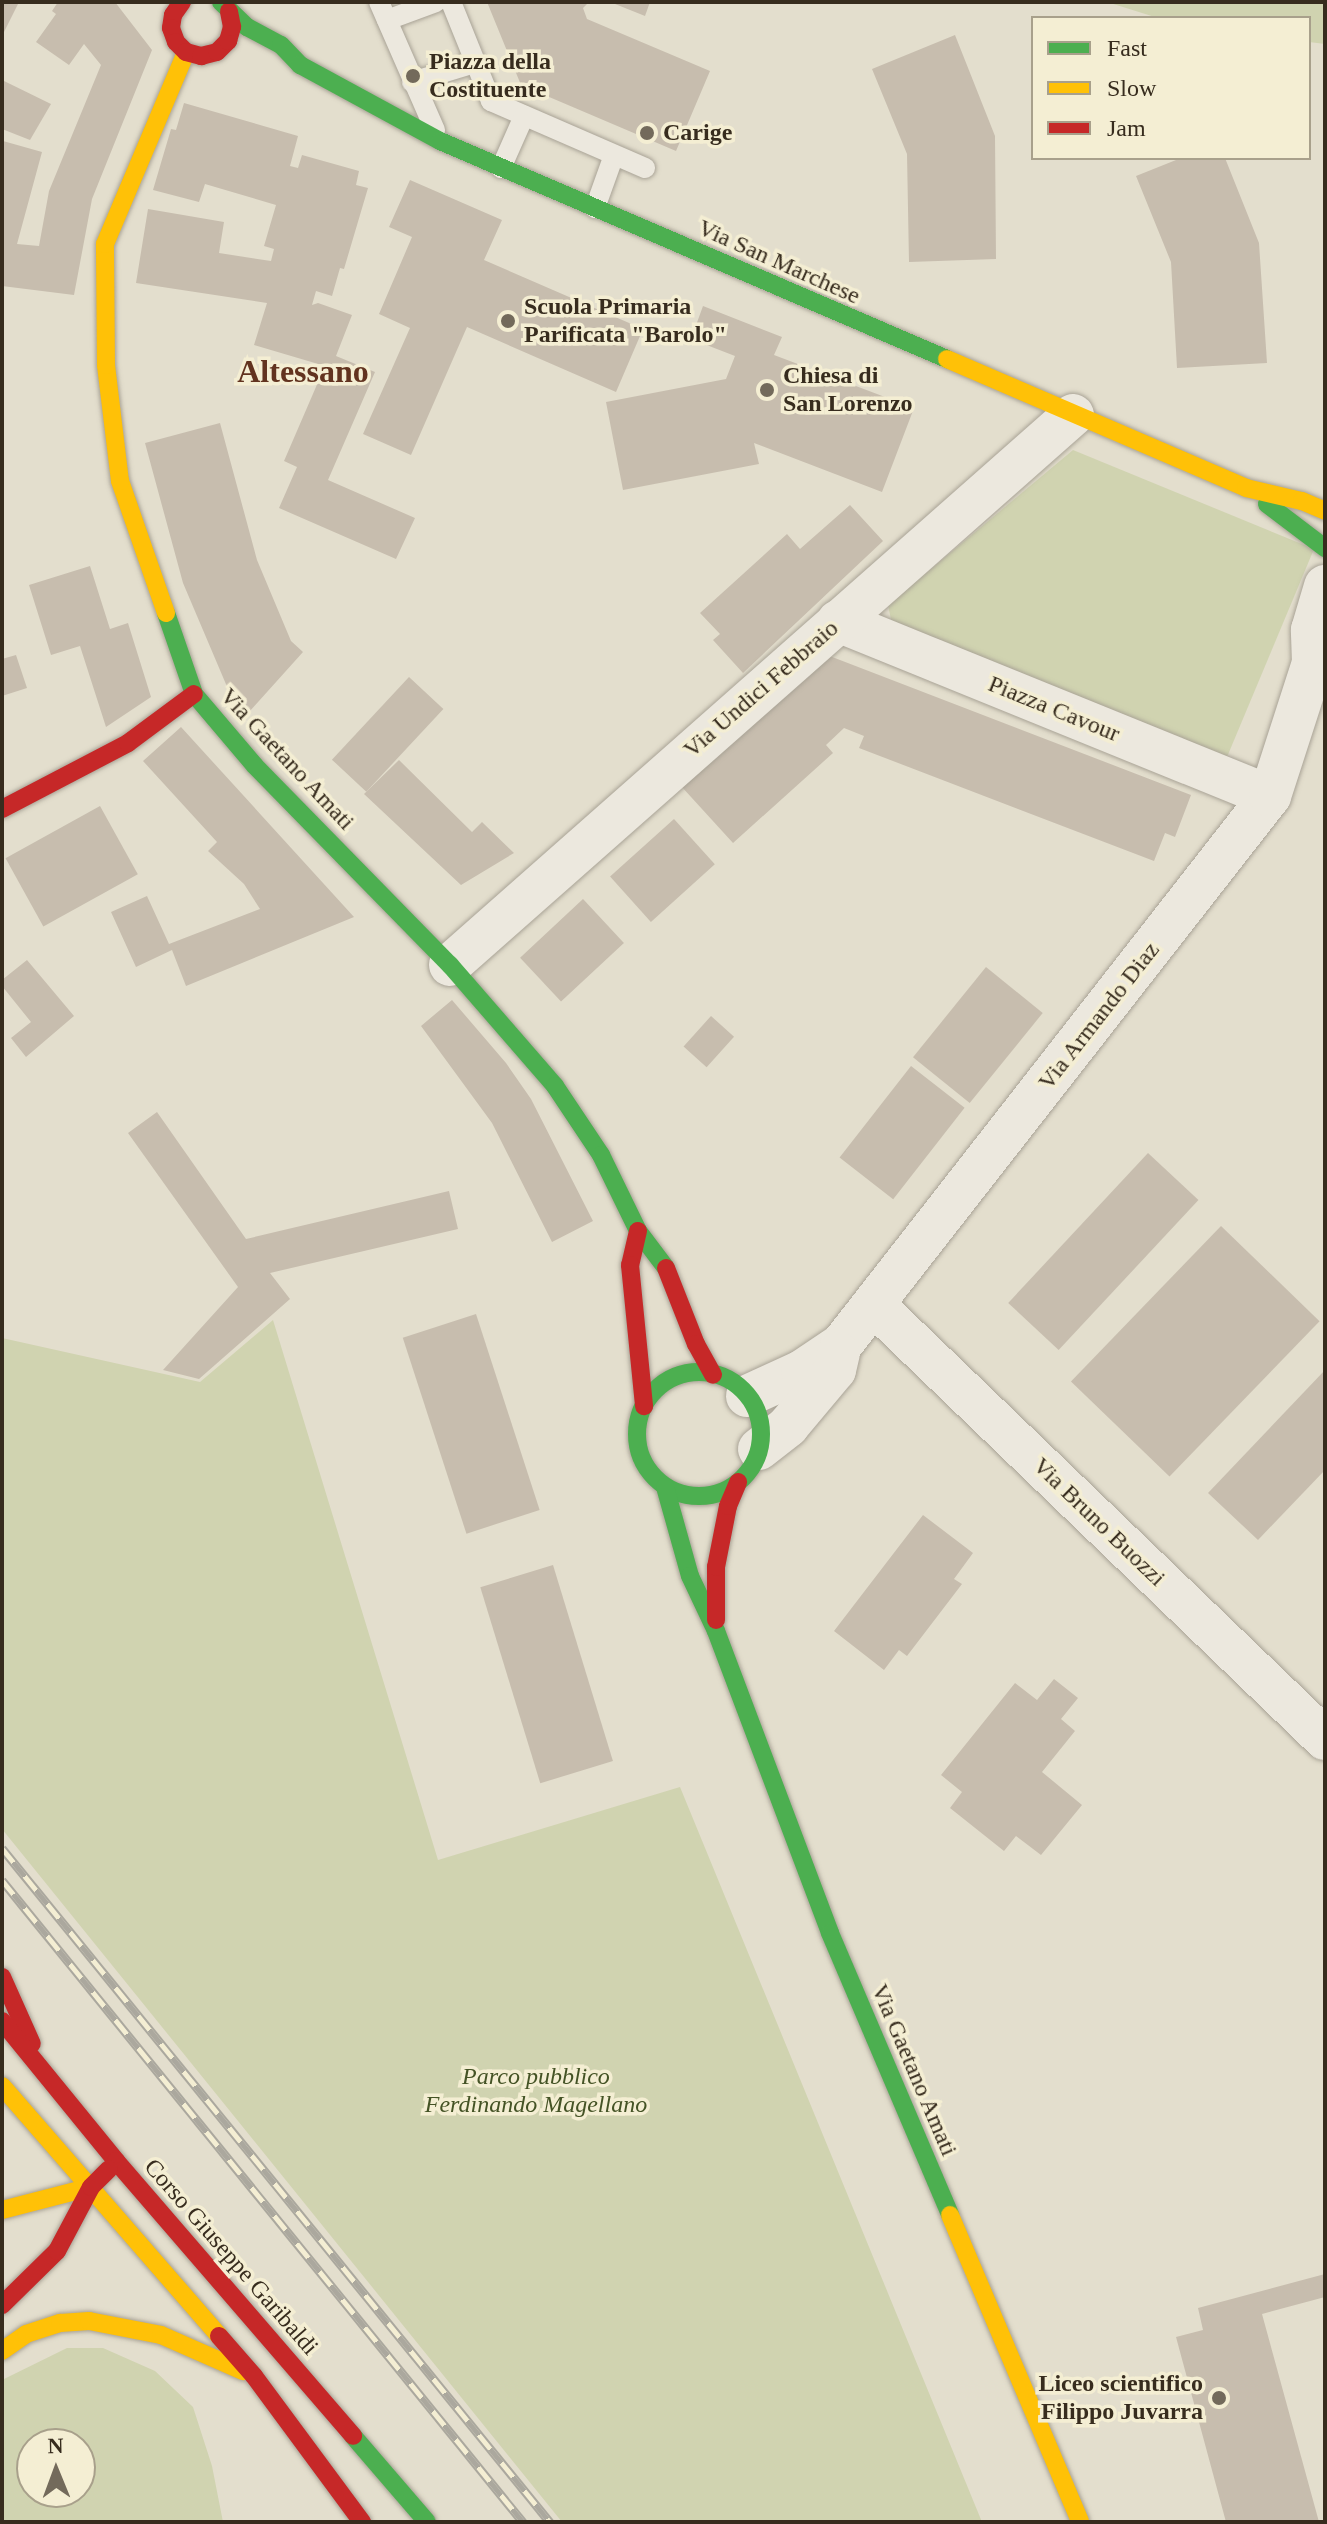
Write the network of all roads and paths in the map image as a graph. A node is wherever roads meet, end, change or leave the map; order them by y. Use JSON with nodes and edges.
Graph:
{"nodes":[{"id":1,"x":182,"y":2,"type":"edge"},
{"id":2,"x":436,"y":2,"type":"edge"},
{"id":3,"x":451,"y":2,"type":"edge"},
{"id":4,"x":225,"y":7,"type":"edge"},
{"id":5,"x":156,"y":11,"type":"dead end"},
{"id":6,"x":383,"y":11,"type":"edge"},
{"id":7,"x":171,"y":28,"type":"junction"},
{"id":8,"x":186,"y":52,"type":"junction"},
{"id":9,"x":475,"y":63,"type":"junction"},
{"id":10,"x":273,"y":65,"type":"dead end"},
{"id":11,"x":300,"y":65,"type":"junction"},
{"id":12,"x":412,"y":82,"type":"junction"},
{"id":13,"x":524,"y":116,"type":"junction"},
{"id":14,"x":440,"y":141,"type":"junction"},
{"id":15,"x":614,"y":155,"type":"junction"},
{"id":16,"x":501,"y":168,"type":"junction"},
{"id":17,"x":645,"y":168,"type":"dead end"},
{"id":18,"x":595,"y":208,"type":"junction"},
{"id":19,"x":1073,"y":415,"type":"junction"},
{"id":20,"x":1246,"y":488,"type":"junction"},
{"id":21,"x":1325,"y":511,"type":"edge"},
{"id":22,"x":1325,"y":548,"type":"edge"},
{"id":23,"x":1325,"y":586,"type":"edge"},
{"id":24,"x":838,"y":621,"type":"junction"},
{"id":25,"x":1319,"y":657,"type":"edge"},
{"id":26,"x":194,"y":694,"type":"junction"},
{"id":27,"x":1270,"y":796,"type":"junction"},
{"id":28,"x":2,"y":809,"type":"edge"},
{"id":29,"x":450,"y":965,"type":"junction"},
{"id":30,"x":638,"y":1231,"type":"junction"},
{"id":31,"x":874,"y":1305,"type":"junction"},
{"id":32,"x":842,"y":1344,"type":"junction"},
{"id":33,"x":730,"y":1385,"type":"junction"},
{"id":34,"x":644,"y":1406,"type":"junction"},
{"id":35,"x":749,"y":1466,"type":"junction"},
{"id":36,"x":665,"y":1487,"type":"junction"},
{"id":37,"x":716,"y":1631,"type":"junction"},
{"id":38,"x":1325,"y":1739,"type":"edge"},
{"id":39,"x":2,"y":1977,"type":"edge"},
{"id":40,"x":2,"y":2021,"type":"edge"},
{"id":41,"x":44,"y":2072,"type":"junction"},
{"id":42,"x":2,"y":2086,"type":"edge"},
{"id":43,"x":116,"y":2161,"type":"junction"},
{"id":44,"x":91,"y":2187,"type":"junction"},
{"id":45,"x":2,"y":2210,"type":"edge"},
{"id":46,"x":2,"y":2305,"type":"edge"},
{"id":47,"x":2,"y":2351,"type":"edge"},
{"id":48,"x":254,"y":2376,"type":"junction"},
{"id":49,"x":362,"y":2522,"type":"edge"},
{"id":50,"x":427,"y":2522,"type":"edge"},
{"id":51,"x":1080,"y":2522,"type":"edge"}],
"edges":[{"from":1,"to":7,"type":"street"},
{"from":2,"to":6,"type":"lane"},
{"from":3,"to":9,"type":"lane"},
{"from":4,"to":8,"type":"street"},
{"from":4,"to":11,"type":"street","name":"Via San Marchese"},
{"from":5,"to":7,"type":"street"},
{"from":6,"to":12,"type":"lane"},
{"from":7,"to":8,"type":"street"},
{"from":8,"to":26,"type":"street","name":"Via Gaetano Amati"},
{"from":9,"to":12,"type":"lane"},
{"from":9,"to":13,"type":"lane"},
{"from":10,"to":11,"type":"street","name":"Via San Marchese"},
{"from":11,"to":14,"type":"street","name":"Via San Marchese"},
{"from":12,"to":14,"type":"lane"},
{"from":13,"to":15,"type":"lane"},
{"from":13,"to":16,"type":"lane"},
{"from":14,"to":16,"type":"street","name":"Via San Marchese"},
{"from":15,"to":17,"type":"lane"},
{"from":15,"to":18,"type":"lane"},
{"from":16,"to":18,"type":"street","name":"Via San Marchese"},
{"from":18,"to":19,"type":"street","name":"Via San Marchese"},
{"from":19,"to":20,"type":"street","name":"Via San Marchese"},
{"from":19,"to":24,"type":"street","name":"Via Undici Febbraio"},
{"from":20,"to":21,"type":"street"},
{"from":20,"to":22,"type":"street"},
{"from":23,"to":25,"type":"street","name":"Via Armando Diaz"},
{"from":24,"to":27,"type":"street","name":"Piazza Cavour"},
{"from":24,"to":29,"type":"street","name":"Via Undici Febbraio"},
{"from":25,"to":27,"type":"street","name":"Via Armando Diaz"},
{"from":26,"to":28,"type":"street"},
{"from":26,"to":29,"type":"street","name":"Via Gaetano Amati"},
{"from":27,"to":31,"type":"street","name":"Via Armando Diaz"},
{"from":29,"to":30,"type":"street","name":"Via Gaetano Amati"},
{"from":30,"to":33,"type":"street","name":"Via Gaetano Amati"},
{"from":30,"to":34,"type":"street"},
{"from":31,"to":32,"type":"street","name":"Via Armando Diaz"},
{"from":31,"to":38,"type":"street","name":"Via Bruno Buozzi"},
{"from":32,"to":33,"type":"street","name":"Via Armando Diaz"},
{"from":32,"to":35,"type":"street","name":"Via Armando Diaz"},
{"from":33,"to":34,"type":"street"},
{"from":33,"to":35,"type":"street"},
{"from":34,"to":36,"type":"street"},
{"from":35,"to":36,"type":"street"},
{"from":35,"to":37,"type":"street","name":"Via Gaetano Amati"},
{"from":36,"to":37,"type":"street","name":"Via Gaetano Amati"},
{"from":37,"to":51,"type":"street","name":"Via Gaetano Amati"},
{"from":39,"to":41,"type":"street"},
{"from":40,"to":41,"type":"street","name":"Corso Giuseppe Garibaldi"},
{"from":41,"to":43,"type":"street","name":"Corso Giuseppe Garibaldi"},
{"from":42,"to":44,"type":"street"},
{"from":43,"to":44,"type":"street"},
{"from":43,"to":50,"type":"street","name":"Corso Giuseppe Garibaldi"},
{"from":44,"to":45,"type":"street"},
{"from":44,"to":46,"type":"street"},
{"from":44,"to":48,"type":"street"},
{"from":47,"to":48,"type":"street"},
{"from":48,"to":49,"type":"street"}]}
